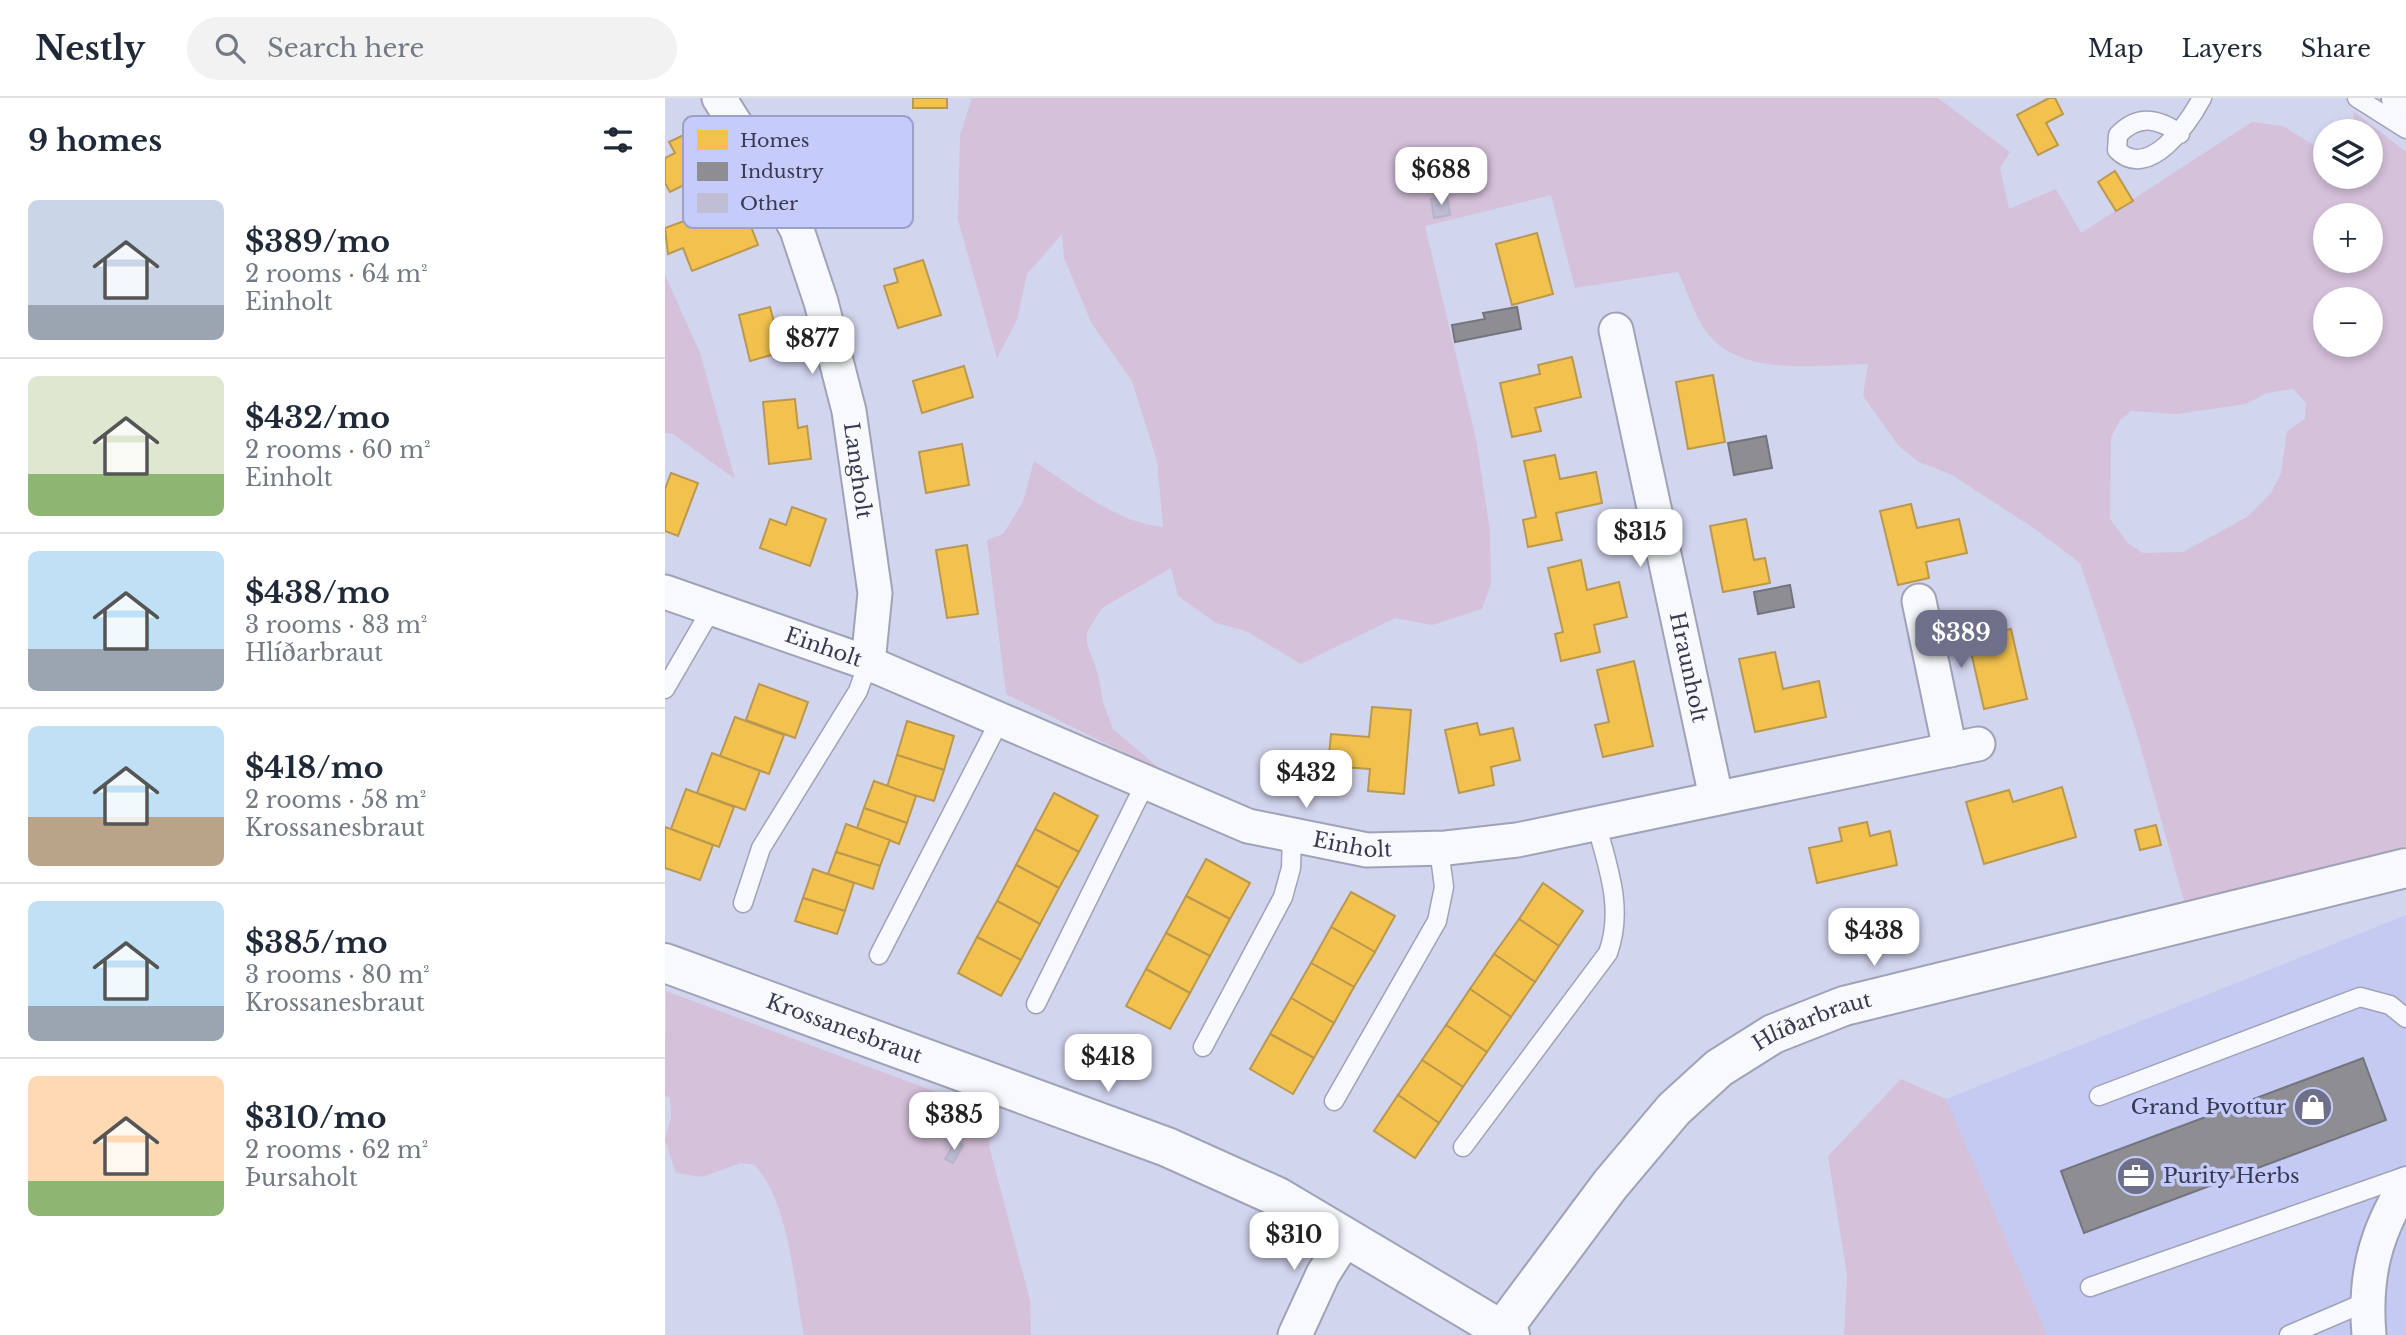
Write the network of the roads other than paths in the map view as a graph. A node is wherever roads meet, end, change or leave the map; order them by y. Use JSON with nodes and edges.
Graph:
{"nodes":[{"id":1,"x":719,"y":98,"type":"edge"},
{"id":2,"x":2202,"y":98,"type":"edge"},
{"id":3,"x":2357,"y":98,"type":"edge"},
{"id":4,"x":730,"y":116,"type":"edge"},
{"id":5,"x":2406,"y":129,"type":"edge"},
{"id":6,"x":2180,"y":134,"type":"dead end"},
{"id":7,"x":796,"y":228,"type":"edge"},
{"id":8,"x":1616,"y":330,"type":"dead end"},
{"id":9,"x":665,"y":592,"type":"edge"},
{"id":10,"x":1919,"y":601,"type":"dead end"},
{"id":11,"x":712,"y":608,"type":"junction"},
{"id":12,"x":868,"y":663,"type":"junction"},
{"id":13,"x":665,"y":689,"type":"edge"},
{"id":14,"x":1000,"y":720,"type":"junction"},
{"id":15,"x":1146,"y":782,"type":"junction"},
{"id":16,"x":1716,"y":797,"type":"junction"},
{"id":17,"x":1596,"y":823,"type":"junction"},
{"id":18,"x":1292,"y":835,"type":"junction"},
{"id":19,"x":1439,"y":849,"type":"junction"},
{"id":20,"x":2406,"y":868,"type":"edge"},
{"id":21,"x":743,"y":903,"type":"dead end"},
{"id":22,"x":879,"y":955,"type":"dead end"},
{"id":23,"x":665,"y":963,"type":"edge"},
{"id":24,"x":1036,"y":1004,"type":"dead end"},
{"id":25,"x":2406,"y":1018,"type":"edge"},
{"id":26,"x":1203,"y":1047,"type":"dead end"},
{"id":27,"x":2099,"y":1096,"type":"dead end"},
{"id":28,"x":1334,"y":1101,"type":"dead end"},
{"id":29,"x":1462,"y":1147,"type":"dead end"},
{"id":30,"x":2406,"y":1176,"type":"edge"},
{"id":31,"x":2406,"y":1184,"type":"edge"},
{"id":32,"x":1346,"y":1238,"type":"junction"},
{"id":33,"x":2091,"y":1287,"type":"dead end"},
{"id":34,"x":2366,"y":1302,"type":"junction"},
{"id":35,"x":1506,"y":1333,"type":"edge"},
{"id":36,"x":1295,"y":1335,"type":"edge"},
{"id":37,"x":2289,"y":1335,"type":"edge"},
{"id":38,"x":2369,"y":1335,"type":"edge"}],
"edges":[{"from":1,"to":4,"type":"street","name":"Langholt"},
{"from":2,"to":6,"type":"lane"},
{"from":3,"to":5,"type":"lane"},
{"from":7,"to":12,"type":"street","name":"Langholt"},
{"from":8,"to":16,"type":"street","name":"Hraunholt"},
{"from":9,"to":11,"type":"street","name":"Einholt"},
{"from":10,"to":16,"type":"street","name":"Einholt"},
{"from":11,"to":12,"type":"street","name":"Einholt"},
{"from":11,"to":13,"type":"lane"},
{"from":12,"to":14,"type":"street","name":"Einholt"},
{"from":12,"to":21,"type":"lane"},
{"from":14,"to":15,"type":"street","name":"Einholt"},
{"from":14,"to":22,"type":"lane"},
{"from":15,"to":18,"type":"street","name":"Einholt"},
{"from":15,"to":24,"type":"lane"},
{"from":16,"to":17,"type":"street","name":"Einholt"},
{"from":17,"to":19,"type":"street","name":"Einholt"},
{"from":17,"to":29,"type":"lane"},
{"from":18,"to":19,"type":"street","name":"Einholt"},
{"from":18,"to":26,"type":"lane"},
{"from":19,"to":28,"type":"lane"},
{"from":20,"to":35,"type":"street","name":"Hlíðarbraut"},
{"from":23,"to":32,"type":"street","name":"Krossanesbraut"},
{"from":25,"to":27,"type":"lane"},
{"from":30,"to":33,"type":"lane"},
{"from":31,"to":34,"type":"street"},
{"from":32,"to":35,"type":"street","name":"Krossanesbraut"},
{"from":32,"to":36,"type":"street"},
{"from":34,"to":37,"type":"lane"},
{"from":34,"to":38,"type":"street"}]}
